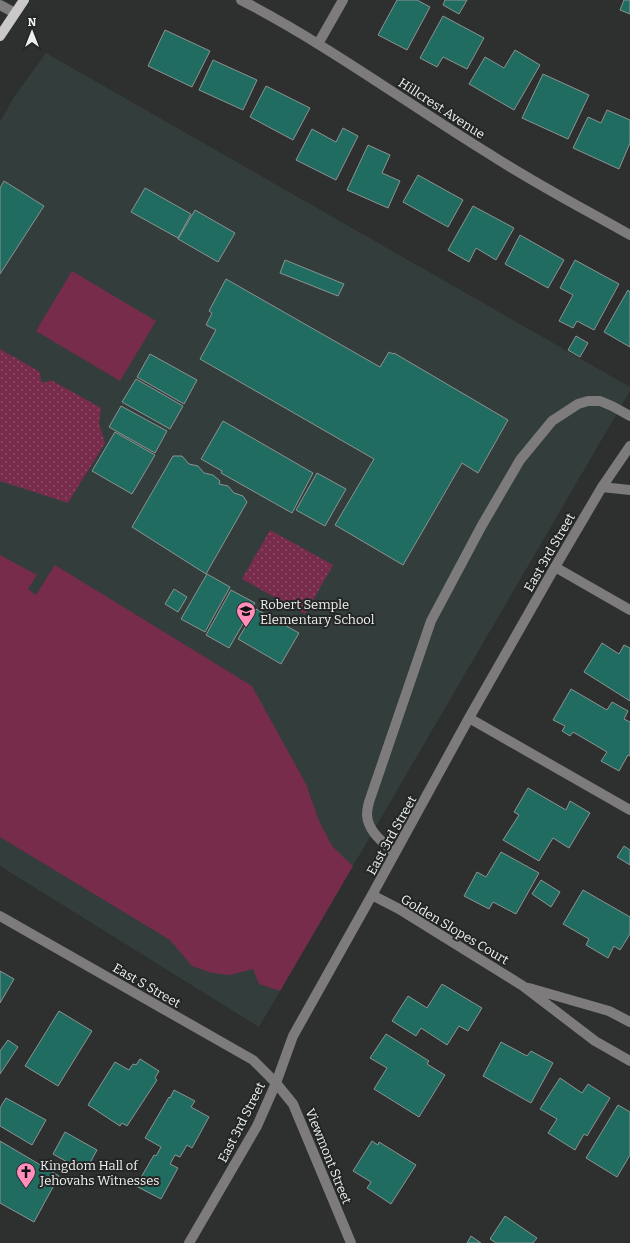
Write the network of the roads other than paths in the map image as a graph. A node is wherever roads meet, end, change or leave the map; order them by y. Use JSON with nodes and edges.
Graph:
{"nodes":[{"id":1,"x":24,"y":0,"type":"edge"},
{"id":2,"x":241,"y":0,"type":"edge"},
{"id":3,"x":343,"y":0,"type":"edge"},
{"id":4,"x":0,"y":5,"type":"edge"},
{"id":5,"x":15,"y":13,"type":"junction"},
{"id":6,"x":0,"y":36,"type":"edge"},
{"id":7,"x":318,"y":44,"type":"junction"},
{"id":8,"x":630,"y":235,"type":"edge"},
{"id":9,"x":630,"y":416,"type":"edge"},
{"id":10,"x":630,"y":446,"type":"edge"},
{"id":11,"x":602,"y":487,"type":"junction"},
{"id":12,"x":630,"y":490,"type":"edge"},
{"id":13,"x":555,"y":567,"type":"junction"},
{"id":14,"x":630,"y":610,"type":"edge"},
{"id":15,"x":469,"y":718,"type":"junction"},
{"id":16,"x":630,"y":810,"type":"edge"},
{"id":17,"x":396,"y":853,"type":"junction"},
{"id":18,"x":372,"y":895,"type":"junction"},
{"id":19,"x":0,"y":916,"type":"edge"},
{"id":20,"x":523,"y":986,"type":"junction"},
{"id":21,"x":630,"y":1022,"type":"edge"},
{"id":22,"x":630,"y":1061,"type":"edge"},
{"id":23,"x":276,"y":1083,"type":"junction"},
{"id":24,"x":189,"y":1243,"type":"edge"},
{"id":25,"x":351,"y":1243,"type":"edge"}],
"edges":[{"from":1,"to":5,"type":"main road"},
{"from":2,"to":7,"type":"street","name":"Hillcrest Avenue"},
{"from":3,"to":7,"type":"street"},
{"from":4,"to":5,"type":"street"},
{"from":5,"to":6,"type":"main road"},
{"from":7,"to":8,"type":"street","name":"Hillcrest Avenue"},
{"from":9,"to":17,"type":"street"},
{"from":10,"to":11,"type":"street","name":"East 3rd Street"},
{"from":11,"to":12,"type":"street"},
{"from":11,"to":13,"type":"street","name":"East 3rd Street"},
{"from":13,"to":14,"type":"street"},
{"from":13,"to":15,"type":"street","name":"East 3rd Street"},
{"from":15,"to":16,"type":"street"},
{"from":15,"to":17,"type":"street","name":"East 3rd Street"},
{"from":17,"to":18,"type":"street","name":"East 3rd Street"},
{"from":18,"to":20,"type":"street","name":"Golden Slopes Court"},
{"from":18,"to":23,"type":"street","name":"East 3rd Street"},
{"from":19,"to":23,"type":"street","name":"East S Street"},
{"from":20,"to":21,"type":"street","name":"Golden Slopes Court"},
{"from":20,"to":22,"type":"street","name":"Golden Slopes Court"},
{"from":23,"to":24,"type":"street","name":"East 3rd Street"},
{"from":23,"to":25,"type":"street","name":"Viewmont Street"}]}
